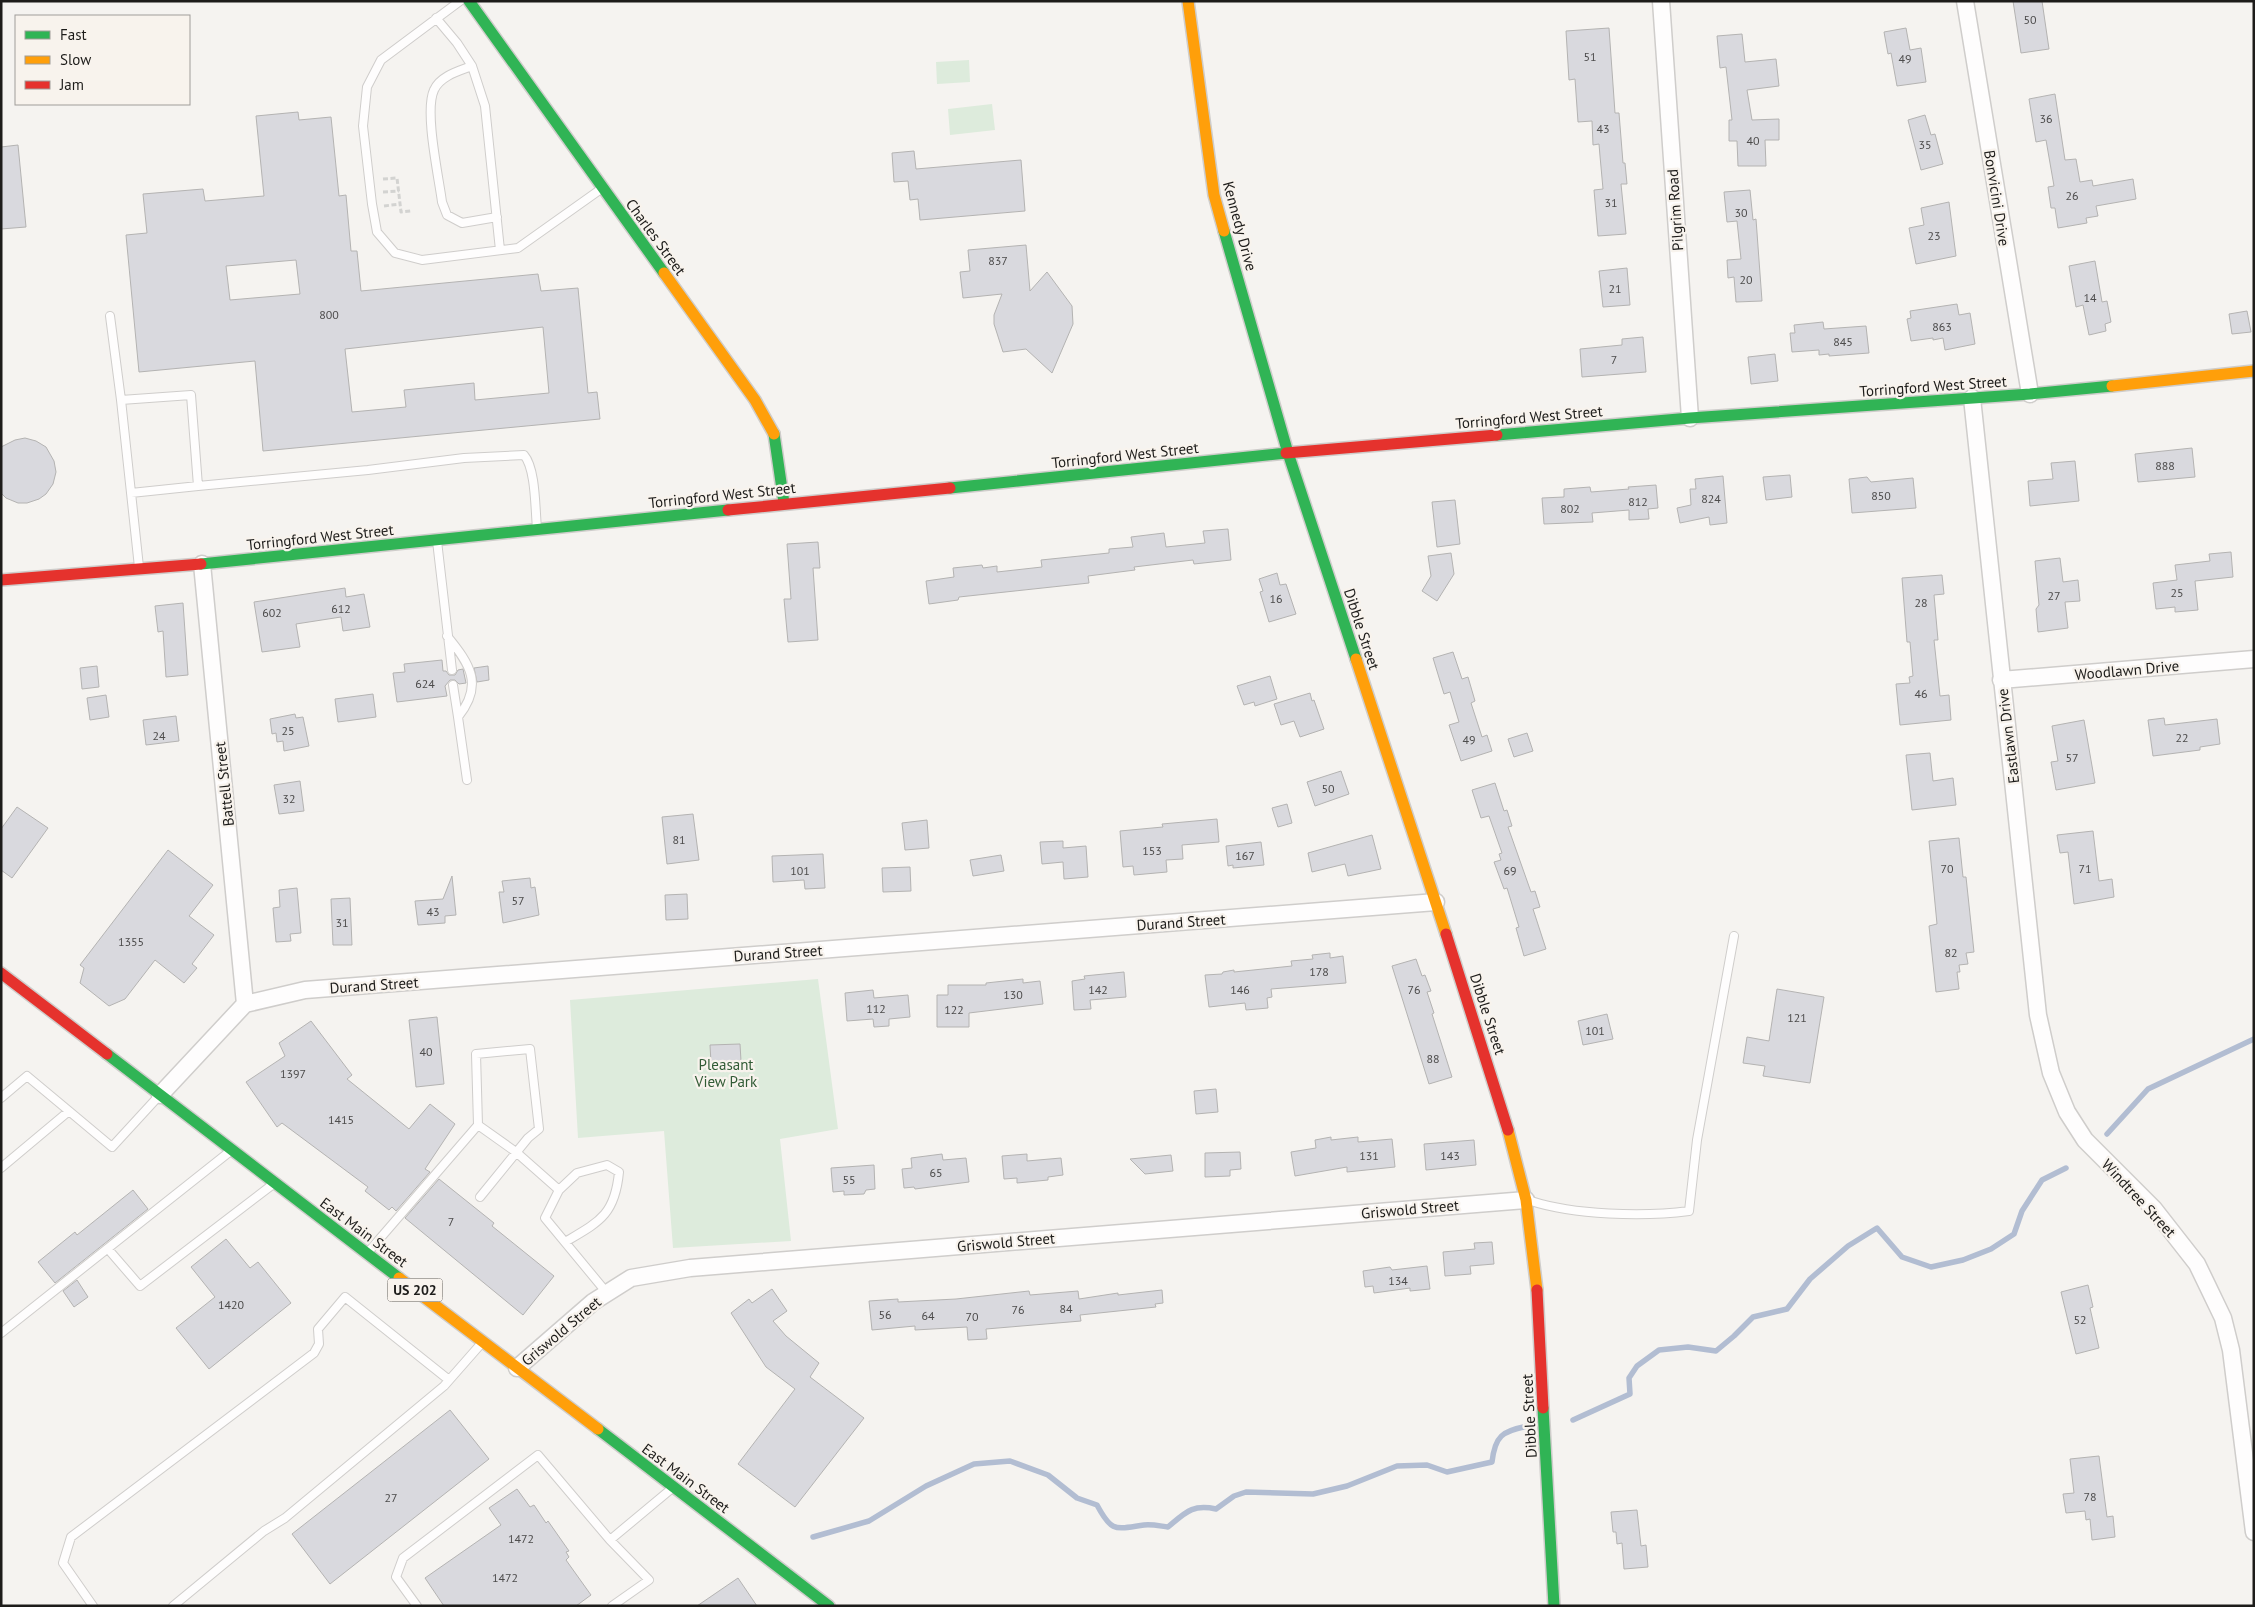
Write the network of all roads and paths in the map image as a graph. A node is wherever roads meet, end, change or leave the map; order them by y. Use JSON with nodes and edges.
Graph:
{"nodes":[{"id":1,"x":460,"y":1,"type":"edge"},
{"id":2,"x":469,"y":1,"type":"edge"},
{"id":3,"x":1188,"y":1,"type":"edge"},
{"id":4,"x":1661,"y":1,"type":"edge"},
{"id":5,"x":1965,"y":1,"type":"edge"},
{"id":6,"x":436,"y":18,"type":"junction"},
{"id":7,"x":472,"y":66,"type":"junction"},
{"id":8,"x":397,"y":178,"type":"dead end"},
{"id":9,"x":602,"y":188,"type":"junction"},
{"id":10,"x":411,"y":211,"type":"dead end"},
{"id":11,"x":497,"y":217,"type":"junction"},
{"id":12,"x":500,"y":250,"type":"junction"},
{"id":13,"x":110,"y":316,"type":"dead end"},
{"id":14,"x":2254,"y":372,"type":"edge"},
{"id":15,"x":2030,"y":394,"type":"junction"},
{"id":16,"x":1972,"y":398,"type":"junction"},
{"id":17,"x":121,"y":400,"type":"junction"},
{"id":18,"x":1690,"y":418,"type":"junction"},
{"id":19,"x":1288,"y":453,"type":"junction"},
{"id":20,"x":198,"y":486,"type":"junction"},
{"id":21,"x":131,"y":493,"type":"junction"},
{"id":22,"x":784,"y":503,"type":"junction"},
{"id":23,"x":537,"y":529,"type":"junction"},
{"id":24,"x":437,"y":539,"type":"junction"},
{"id":25,"x":202,"y":564,"type":"junction"},
{"id":26,"x":139,"y":569,"type":"junction"},
{"id":27,"x":1,"y":580,"type":"edge"},
{"id":28,"x":447,"y":636,"type":"junction"},
{"id":29,"x":2254,"y":659,"type":"edge"},
{"id":30,"x":452,"y":670,"type":"dead end"},
{"id":31,"x":2001,"y":680,"type":"junction"},
{"id":32,"x":453,"y":685,"type":"dead end"},
{"id":33,"x":458,"y":718,"type":"junction"},
{"id":34,"x":467,"y":780,"type":"dead end"},
{"id":35,"x":1436,"y":902,"type":"junction"},
{"id":36,"x":1734,"y":936,"type":"dead end"},
{"id":37,"x":1,"y":973,"type":"edge"},
{"id":38,"x":245,"y":1004,"type":"junction"},
{"id":39,"x":2051,"y":1073,"type":"joint"},
{"id":40,"x":160,"y":1095,"type":"junction"},
{"id":41,"x":1,"y":1098,"type":"edge"},
{"id":42,"x":69,"y":1111,"type":"junction"},
{"id":43,"x":478,"y":1125,"type":"junction"},
{"id":44,"x":232,"y":1150,"type":"junction"},
{"id":45,"x":516,"y":1152,"type":"junction"},
{"id":46,"x":1,"y":1168,"type":"edge"},
{"id":47,"x":274,"y":1182,"type":"junction"},
{"id":48,"x":559,"y":1190,"type":"junction"},
{"id":49,"x":480,"y":1197,"type":"dead end"},
{"id":50,"x":1526,"y":1200,"type":"junction"},
{"id":51,"x":565,"y":1242,"type":"junction"},
{"id":52,"x":108,"y":1248,"type":"junction"},
{"id":53,"x":367,"y":1253,"type":"junction"},
{"id":54,"x":607,"y":1293,"type":"junction"},
{"id":55,"x":1,"y":1333,"type":"edge"},
{"id":56,"x":483,"y":1342,"type":"junction"},
{"id":57,"x":517,"y":1368,"type":"junction"},
{"id":58,"x":449,"y":1380,"type":"junction"},
{"id":59,"x":674,"y":1487,"type":"junction"},
{"id":60,"x":2254,"y":1532,"type":"edge"},
{"id":61,"x":610,"y":1540,"type":"junction"},
{"id":62,"x":93,"y":1606,"type":"edge"},
{"id":63,"x":173,"y":1606,"type":"edge"},
{"id":64,"x":417,"y":1606,"type":"edge"},
{"id":65,"x":612,"y":1606,"type":"edge"},
{"id":66,"x":829,"y":1606,"type":"edge"},
{"id":67,"x":1554,"y":1606,"type":"edge"}],
"edges":[{"from":1,"to":6,"type":"lane"},
{"from":2,"to":9,"type":"main road","name":"Charles Street"},
{"from":3,"to":19,"type":"main road","name":"Kennedy Drive"},
{"from":4,"to":18,"type":"street","name":"Pilgrim Road"},
{"from":5,"to":15,"type":"street","name":"Bonvicini Drive"},
{"from":6,"to":7,"type":"lane"},
{"from":6,"to":12,"type":"lane"},
{"from":7,"to":11,"type":"lane"},
{"from":7,"to":11,"type":"lane"},
{"from":8,"to":10,"type":"path"},
{"from":9,"to":12,"type":"lane"},
{"from":9,"to":22,"type":"main road","name":"Charles Street"},
{"from":11,"to":12,"type":"lane"},
{"from":13,"to":17,"type":"lane"},
{"from":14,"to":15,"type":"main road","name":"Torringford West Street"},
{"from":15,"to":16,"type":"main road","name":"Torringford West Street"},
{"from":16,"to":18,"type":"main road","name":"Torringford West Street"},
{"from":16,"to":31,"type":"street","name":"Eastlawn Drive"},
{"from":17,"to":20,"type":"lane"},
{"from":17,"to":21,"type":"lane"},
{"from":18,"to":19,"type":"main road","name":"Torringford West Street"},
{"from":19,"to":22,"type":"main road","name":"Torringford West Street"},
{"from":19,"to":35,"type":"main road","name":"Dibble Street"},
{"from":20,"to":21,"type":"lane"},
{"from":20,"to":23,"type":"lane"},
{"from":21,"to":26,"type":"lane"},
{"from":22,"to":23,"type":"main road","name":"Torringford West Street"},
{"from":23,"to":24,"type":"main road","name":"Torringford West Street"},
{"from":24,"to":25,"type":"main road","name":"Torringford West Street"},
{"from":24,"to":28,"type":"lane"},
{"from":25,"to":26,"type":"main road","name":"Torringford West Street"},
{"from":25,"to":38,"type":"street","name":"Battell Street"},
{"from":26,"to":27,"type":"main road","name":"Torringford West Street"},
{"from":28,"to":30,"type":"lane"},
{"from":28,"to":33,"type":"lane"},
{"from":29,"to":31,"type":"street","name":"Woodlawn Drive"},
{"from":31,"to":39,"type":"street","name":"Eastlawn Drive"},
{"from":32,"to":33,"type":"lane"},
{"from":33,"to":34,"type":"lane"},
{"from":35,"to":38,"type":"street","name":"Durand Street"},
{"from":35,"to":50,"type":"main road","name":"Dibble Street"},
{"from":36,"to":50,"type":"lane"},
{"from":37,"to":40,"type":"main road","name":"East Main Street","number":"US 202"},
{"from":38,"to":40,"type":"street"},
{"from":39,"to":60,"type":"street","name":"Windtree Street"},
{"from":40,"to":42,"type":"lane"},
{"from":40,"to":44,"type":"main road","name":"East Main Street","number":"US 202"},
{"from":41,"to":42,"type":"lane"},
{"from":42,"to":46,"type":"lane"},
{"from":43,"to":45,"type":"lane"},
{"from":43,"to":45,"type":"lane"},
{"from":43,"to":53,"type":"lane"},
{"from":44,"to":47,"type":"main road","name":"East Main Street","number":"US 202"},
{"from":44,"to":52,"type":"lane"},
{"from":45,"to":48,"type":"lane"},
{"from":45,"to":49,"type":"lane"},
{"from":47,"to":52,"type":"lane"},
{"from":47,"to":53,"type":"main road","name":"East Main Street","number":"US 202"},
{"from":48,"to":51,"type":"lane"},
{"from":48,"to":51,"type":"lane"},
{"from":50,"to":54,"type":"street","name":"Griswold Street"},
{"from":50,"to":67,"type":"main road","name":"Dibble Street"},
{"from":51,"to":54,"type":"lane"},
{"from":52,"to":55,"type":"lane"},
{"from":53,"to":56,"type":"main road","name":"East Main Street","number":"US 202"},
{"from":54,"to":57,"type":"street","name":"Griswold Street"},
{"from":56,"to":57,"type":"main road","name":"East Main Street","number":"US 202"},
{"from":56,"to":58,"type":"lane"},
{"from":57,"to":59,"type":"main road","name":"East Main Street","number":"US 202"},
{"from":58,"to":62,"type":"lane"},
{"from":58,"to":63,"type":"lane"},
{"from":59,"to":61,"type":"lane"},
{"from":59,"to":66,"type":"main road","name":"East Main Street","number":"US 202"},
{"from":61,"to":64,"type":"lane"},
{"from":61,"to":65,"type":"lane"}]}
